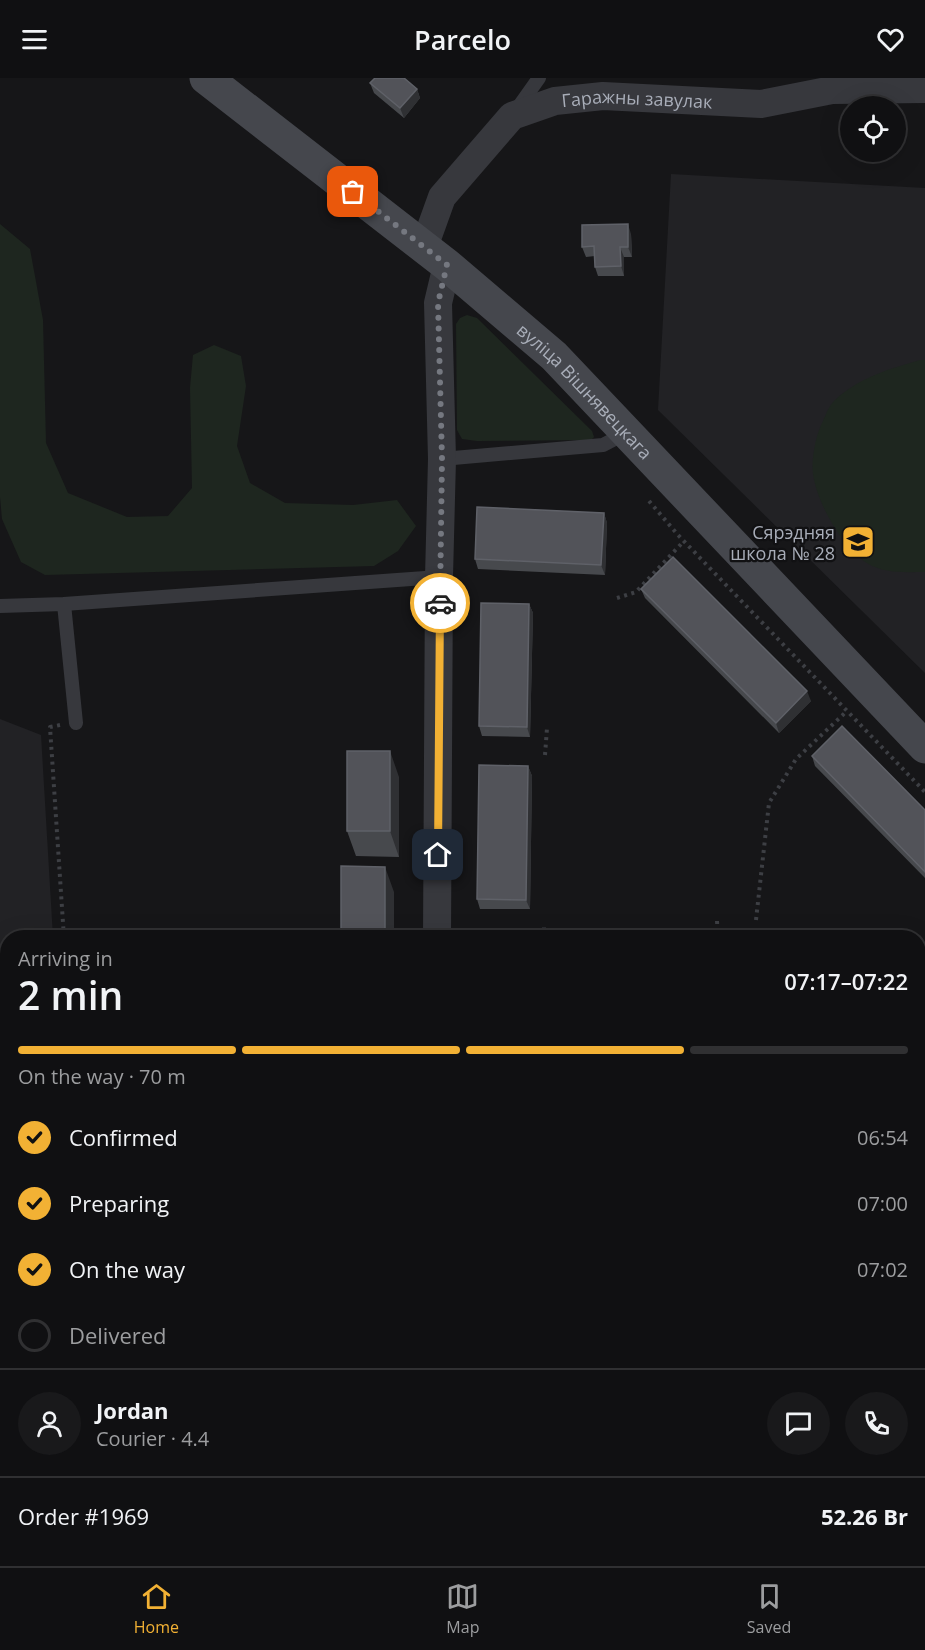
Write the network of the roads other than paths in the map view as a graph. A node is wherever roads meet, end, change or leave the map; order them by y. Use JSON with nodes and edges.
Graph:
{"nodes":[{"id":1,"x":539,"y":78,"type":"edge"},
{"id":2,"x":210,"y":80,"type":"edge"},
{"id":3,"x":925,"y":89,"type":"edge"},
{"id":4,"x":512,"y":116,"type":"junction"},
{"id":5,"x":435,"y":256,"type":"junction"},
{"id":6,"x":626,"y":433,"type":"junction"},
{"id":7,"x":442,"y":459,"type":"junction"},
{"id":8,"x":439,"y":577,"type":"junction"},
{"id":9,"x":64,"y":604,"type":"junction"},
{"id":10,"x":0,"y":606,"type":"edge"},
{"id":11,"x":75,"y":723,"type":"road end"},
{"id":12,"x":925,"y":747,"type":"edge"},
{"id":13,"x":437,"y":930,"type":"edge"}],
"edges":[{"from":1,"to":4,"type":"lane"},
{"from":2,"to":5,"type":"main road","name":"вуліца Вішнявецкага"},
{"from":3,"to":4,"type":"street","name":"Гаражны завулак"},
{"from":4,"to":5,"type":"street","name":"Гаражны завулак"},
{"from":5,"to":6,"type":"main road","name":"вуліца Вішнявецкага"},
{"from":5,"to":7,"type":"street","name":"Гаражны завулак"},
{"from":6,"to":7,"type":"lane"},
{"from":6,"to":12,"type":"main road","name":"вуліца Вішнявецкага"},
{"from":7,"to":8,"type":"street","name":"Гаражны завулак"},
{"from":8,"to":9,"type":"lane"},
{"from":8,"to":13,"type":"street","name":"Гаражны завулак"},
{"from":9,"to":10,"type":"lane"},
{"from":9,"to":11,"type":"lane"}]}
